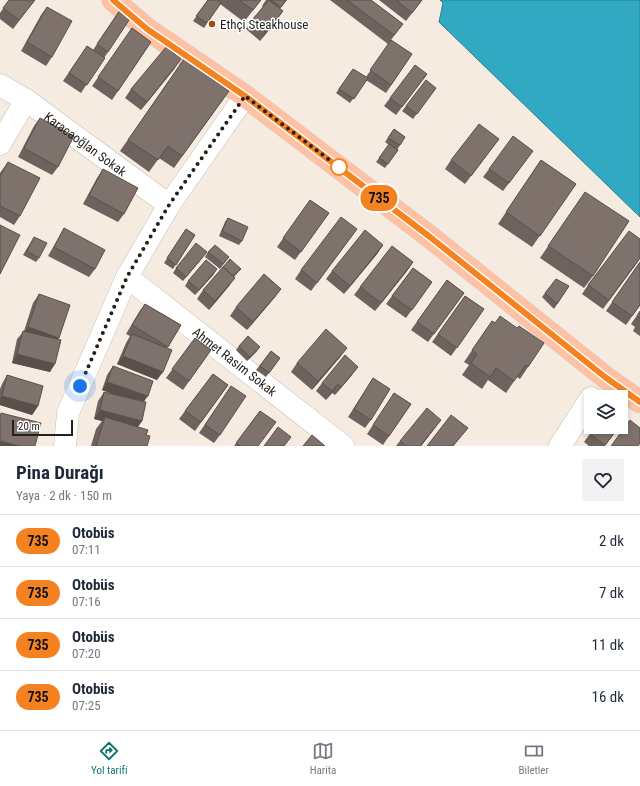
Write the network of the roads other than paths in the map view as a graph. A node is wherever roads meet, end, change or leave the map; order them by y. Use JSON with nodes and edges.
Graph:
{"nodes":[{"id":1,"x":113,"y":0,"type":"edge"},
{"id":2,"x":0,"y":85,"type":"edge"},
{"id":3,"x":245,"y":96,"type":"junction"},
{"id":4,"x":26,"y":100,"type":"junction"},
{"id":5,"x":0,"y":144,"type":"edge"},
{"id":6,"x":169,"y":205,"type":"junction"},
{"id":7,"x":127,"y":277,"type":"junction"},
{"id":8,"x":605,"y":377,"type":"junction"},
{"id":9,"x":597,"y":390,"type":"edge"},
{"id":10,"x":640,"y":402,"type":"edge"},
{"id":11,"x":584,"y":410,"type":"edge"},
{"id":12,"x":65,"y":446,"type":"edge"},
{"id":13,"x":343,"y":446,"type":"edge"},
{"id":14,"x":560,"y":446,"type":"edge"}],
"edges":[{"from":1,"to":3,"type":"main road"},
{"from":2,"to":4,"type":"street","name":"Karacaoğlan Sokak"},
{"from":3,"to":6,"type":"street"},
{"from":3,"to":8,"type":"main road"},
{"from":4,"to":5,"type":"street"},
{"from":4,"to":6,"type":"street","name":"Karacaoğlan Sokak"},
{"from":6,"to":7,"type":"street"},
{"from":7,"to":12,"type":"street"},
{"from":7,"to":13,"type":"street","name":"Ahmet Rasim Sokak"},
{"from":8,"to":9,"type":"street"},
{"from":8,"to":10,"type":"main road"},
{"from":11,"to":14,"type":"street"}]}
